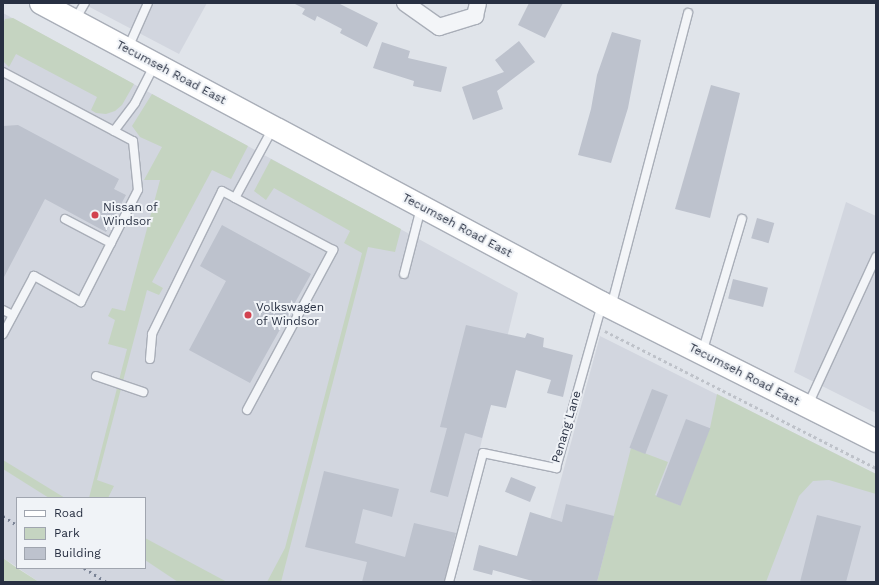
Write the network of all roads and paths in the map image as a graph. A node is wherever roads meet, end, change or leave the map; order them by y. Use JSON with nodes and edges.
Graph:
{"nodes":[{"id":1,"x":41,"y":3,"type":"edge"},
{"id":2,"x":148,"y":3,"type":"edge"},
{"id":3,"x":405,"y":3,"type":"edge"},
{"id":4,"x":478,"y":3,"type":"edge"},
{"id":5,"x":80,"y":12,"type":"edge"},
{"id":6,"x":688,"y":13,"type":"dead end"},
{"id":7,"x":127,"y":49,"type":"junction"},
{"id":8,"x":156,"y":64,"type":"junction"},
{"id":9,"x":3,"y":72,"type":"edge"},
{"id":10,"x":273,"y":128,"type":"junction"},
{"id":11,"x":114,"y":131,"type":"junction"},
{"id":12,"x":235,"y":198,"type":"junction"},
{"id":13,"x":422,"y":207,"type":"junction"},
{"id":14,"x":65,"y":219,"type":"dead end"},
{"id":15,"x":742,"y":219,"type":"dead end"},
{"id":16,"x":111,"y":243,"type":"junction"},
{"id":17,"x":876,"y":257,"type":"edge"},
{"id":18,"x":404,"y":274,"type":"dead end"},
{"id":19,"x":606,"y":305,"type":"junction"},
{"id":20,"x":3,"y":310,"type":"edge"},
{"id":21,"x":13,"y":316,"type":"junction"},
{"id":22,"x":596,"y":326,"type":"junction"},
{"id":23,"x":3,"y":334,"type":"edge"},
{"id":24,"x":702,"y":354,"type":"junction"},
{"id":25,"x":150,"y":359,"type":"dead end"},
{"id":26,"x":96,"y":376,"type":"dead end"},
{"id":27,"x":143,"y":392,"type":"dead end"},
{"id":28,"x":807,"y":406,"type":"junction"},
{"id":29,"x":247,"y":410,"type":"dead end"},
{"id":30,"x":876,"y":441,"type":"edge"},
{"id":31,"x":876,"y":468,"type":"edge"},
{"id":32,"x":449,"y":582,"type":"edge"}],
"edges":[{"from":1,"to":5,"type":"main road","name":"Tecumseh Road East"},
{"from":2,"to":7,"type":"lane"},
{"from":3,"to":4,"type":"street"},
{"from":5,"to":7,"type":"main road","name":"Tecumseh Road East"},
{"from":6,"to":19,"type":"lane","name":"Penang Lane"},
{"from":7,"to":8,"type":"main road","name":"Tecumseh Road East"},
{"from":8,"to":10,"type":"main road","name":"Tecumseh Road East"},
{"from":8,"to":11,"type":"lane"},
{"from":9,"to":11,"type":"lane"},
{"from":10,"to":12,"type":"lane"},
{"from":10,"to":13,"type":"main road","name":"Tecumseh Road East"},
{"from":11,"to":16,"type":"lane"},
{"from":12,"to":25,"type":"lane"},
{"from":12,"to":29,"type":"lane"},
{"from":13,"to":18,"type":"lane"},
{"from":13,"to":19,"type":"main road","name":"Tecumseh Road East"},
{"from":14,"to":16,"type":"lane"},
{"from":15,"to":24,"type":"lane"},
{"from":16,"to":21,"type":"lane"},
{"from":17,"to":28,"type":"lane"},
{"from":19,"to":22,"type":"lane","name":"Penang Lane"},
{"from":19,"to":24,"type":"main road","name":"Tecumseh Road East"},
{"from":20,"to":21,"type":"lane"},
{"from":21,"to":23,"type":"lane"},
{"from":22,"to":31,"type":"path"},
{"from":22,"to":32,"type":"lane","name":"Penang Lane"},
{"from":24,"to":28,"type":"main road","name":"Tecumseh Road East"},
{"from":26,"to":27,"type":"lane"},
{"from":28,"to":30,"type":"main road","name":"Tecumseh Road East"}]}
